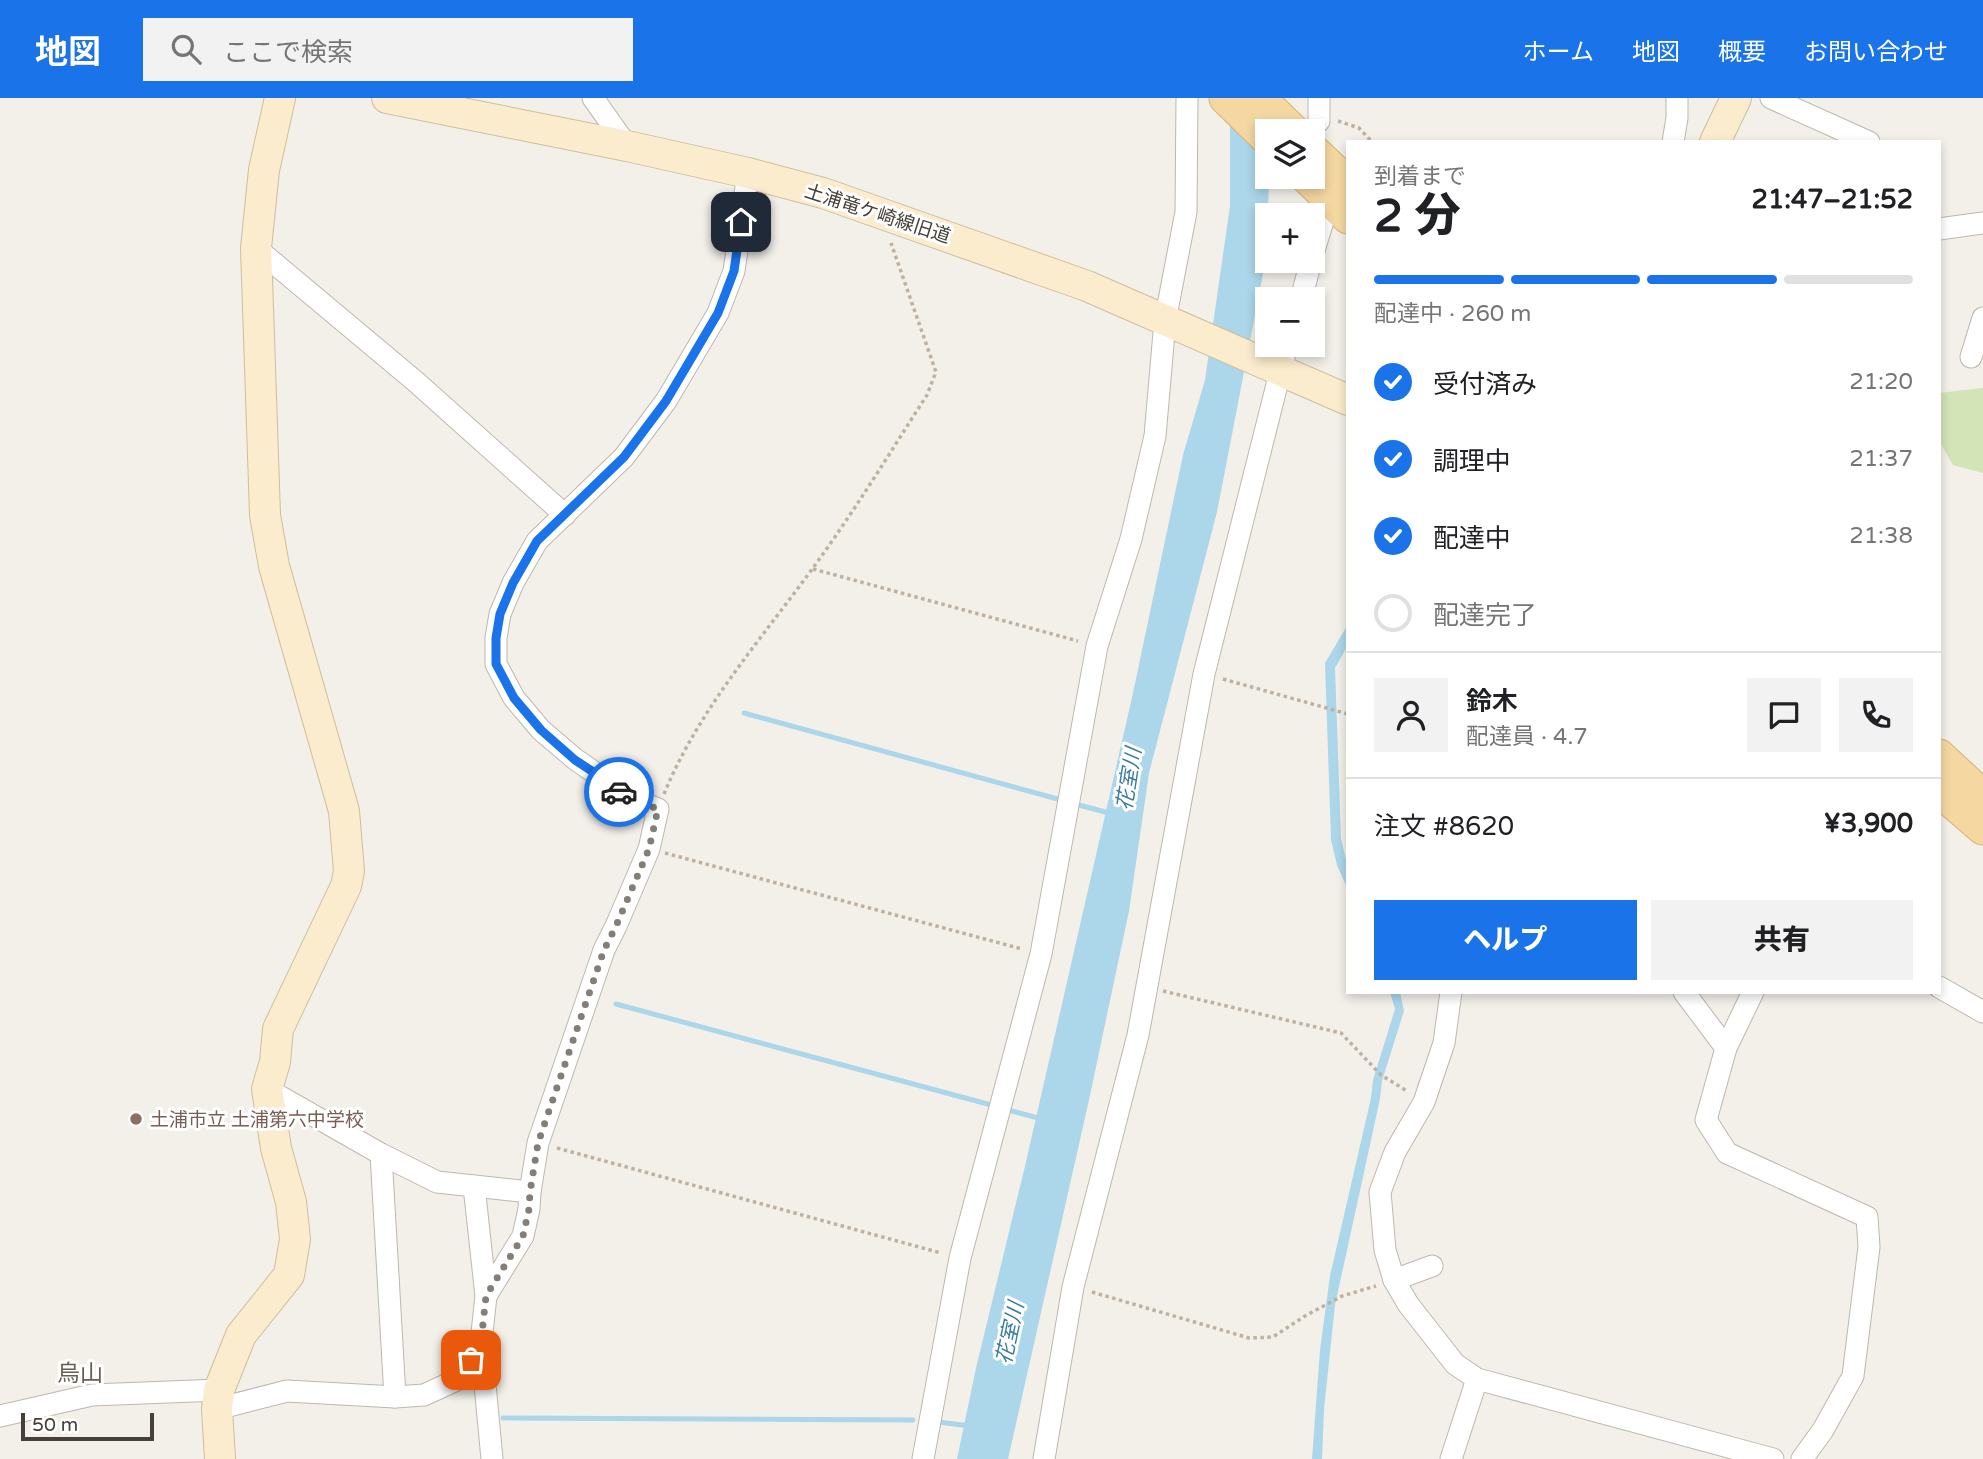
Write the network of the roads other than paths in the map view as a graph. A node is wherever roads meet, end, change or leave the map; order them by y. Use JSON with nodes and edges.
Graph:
{"nodes":[{"id":1,"x":280,"y":98,"type":"edge"},
{"id":2,"x":387,"y":98,"type":"edge"},
{"id":3,"x":593,"y":98,"type":"edge"},
{"id":4,"x":1186,"y":98,"type":"edge"},
{"id":5,"x":1226,"y":98,"type":"edge"},
{"id":6,"x":1259,"y":98,"type":"edge"},
{"id":7,"x":1677,"y":98,"type":"edge"},
{"id":8,"x":1736,"y":98,"type":"edge"},
{"id":9,"x":1772,"y":98,"type":"edge"},
{"id":10,"x":439,"y":101,"type":"edge"},
{"id":11,"x":1304,"y":119,"type":"edge"},
{"id":12,"x":1255,"y":126,"type":"edge"},
{"id":13,"x":1673,"y":140,"type":"edge"},
{"id":14,"x":1716,"y":140,"type":"edge"},
{"id":15,"x":1865,"y":140,"type":"edge"},
{"id":16,"x":1325,"y":144,"type":"edge"},
{"id":17,"x":627,"y":146,"type":"junction"},
{"id":18,"x":748,"y":173,"type":"junction"},
{"id":19,"x":1346,"y":181,"type":"edge"},
{"id":20,"x":1315,"y":189,"type":"edge"},
{"id":21,"x":1335,"y":219,"type":"edge"},
{"id":22,"x":1982,"y":221,"type":"edge"},
{"id":23,"x":1941,"y":229,"type":"edge"},
{"id":24,"x":1325,"y":236,"type":"edge"},
{"id":25,"x":256,"y":248,"type":"junction"},
{"id":26,"x":1983,"y":318,"type":"edge"},
{"id":27,"x":1171,"y":324,"type":"junction"},
{"id":28,"x":1971,"y":356,"type":"dead end"},
{"id":29,"x":1279,"y":360,"type":"edge"},
{"id":30,"x":1346,"y":399,"type":"edge"},
{"id":31,"x":565,"y":515,"type":"junction"},
{"id":32,"x":1941,"y":759,"type":"edge"},
{"id":33,"x":1941,"y":792,"type":"edge"},
{"id":34,"x":1983,"y":797,"type":"edge"},
{"id":35,"x":1983,"y":828,"type":"edge"},
{"id":36,"x":1941,"y":988,"type":"edge"},
{"id":37,"x":1451,"y":994,"type":"edge"},
{"id":38,"x":1686,"y":994,"type":"edge"},
{"id":39,"x":1752,"y":994,"type":"edge"},
{"id":40,"x":1983,"y":1012,"type":"edge"},
{"id":41,"x":1726,"y":1048,"type":"junction"},
{"id":42,"x":267,"y":1089,"type":"junction"},
{"id":43,"x":382,"y":1154,"type":"junction"},
{"id":44,"x":474,"y":1186,"type":"junction"},
{"id":45,"x":530,"y":1192,"type":"junction"},
{"id":46,"x":1432,"y":1266,"type":"dead end"},
{"id":47,"x":1395,"y":1280,"type":"junction"},
{"id":48,"x":486,"y":1296,"type":"junction"},
{"id":49,"x":481,"y":1342,"type":"junction"},
{"id":50,"x":1477,"y":1379,"type":"junction"},
{"id":51,"x":395,"y":1397,"type":"junction"},
{"id":52,"x":218,"y":1399,"type":"junction"},
{"id":53,"x":0,"y":1416,"type":"edge"},
{"id":54,"x":220,"y":1459,"type":"edge"},
{"id":55,"x":492,"y":1459,"type":"edge"},
{"id":56,"x":923,"y":1459,"type":"edge"},
{"id":57,"x":1044,"y":1459,"type":"edge"},
{"id":58,"x":1451,"y":1459,"type":"edge"},
{"id":59,"x":1773,"y":1459,"type":"edge"},
{"id":60,"x":1802,"y":1459,"type":"edge"}],
"edges":[{"from":1,"to":25,"type":"street"},
{"from":2,"to":10,"type":"street","name":"土浦竜ケ崎線旧道"},
{"from":3,"to":17,"type":"street"},
{"from":4,"to":27,"type":"street"},
{"from":5,"to":12,"type":"main road"},
{"from":6,"to":11,"type":"main road"},
{"from":7,"to":13,"type":"street"},
{"from":8,"to":14,"type":"street"},
{"from":9,"to":15,"type":"street"},
{"from":10,"to":17,"type":"street","name":"土浦竜ケ崎線旧道"},
{"from":16,"to":19,"type":"main road"},
{"from":17,"to":18,"type":"street","name":"土浦竜ケ崎線旧道"},
{"from":18,"to":27,"type":"street","name":"土浦竜ケ崎線旧道"},
{"from":18,"to":31,"type":"street"},
{"from":20,"to":21,"type":"main road"},
{"from":21,"to":24,"type":"street"},
{"from":22,"to":23,"type":"street"},
{"from":25,"to":31,"type":"street"},
{"from":25,"to":42,"type":"street"},
{"from":26,"to":28,"type":"street"},
{"from":27,"to":29,"type":"street","name":"土浦竜ケ崎線旧道"},
{"from":27,"to":56,"type":"street"},
{"from":29,"to":30,"type":"street","name":"土浦竜ケ崎線旧道"},
{"from":29,"to":57,"type":"street"},
{"from":31,"to":45,"type":"street"},
{"from":32,"to":34,"type":"main road"},
{"from":33,"to":35,"type":"main road"},
{"from":36,"to":40,"type":"street"},
{"from":37,"to":47,"type":"street"},
{"from":38,"to":41,"type":"street"},
{"from":39,"to":41,"type":"street"},
{"from":41,"to":60,"type":"street"},
{"from":42,"to":43,"type":"street"},
{"from":42,"to":52,"type":"street"},
{"from":43,"to":44,"type":"street"},
{"from":43,"to":51,"type":"street"},
{"from":44,"to":45,"type":"street"},
{"from":44,"to":48,"type":"street"},
{"from":45,"to":48,"type":"street"},
{"from":46,"to":47,"type":"street"},
{"from":47,"to":50,"type":"street"},
{"from":48,"to":49,"type":"street"},
{"from":49,"to":51,"type":"street"},
{"from":49,"to":55,"type":"street"},
{"from":50,"to":58,"type":"street"},
{"from":50,"to":59,"type":"street"},
{"from":51,"to":52,"type":"street"},
{"from":52,"to":53,"type":"street"},
{"from":52,"to":54,"type":"street"}]}
